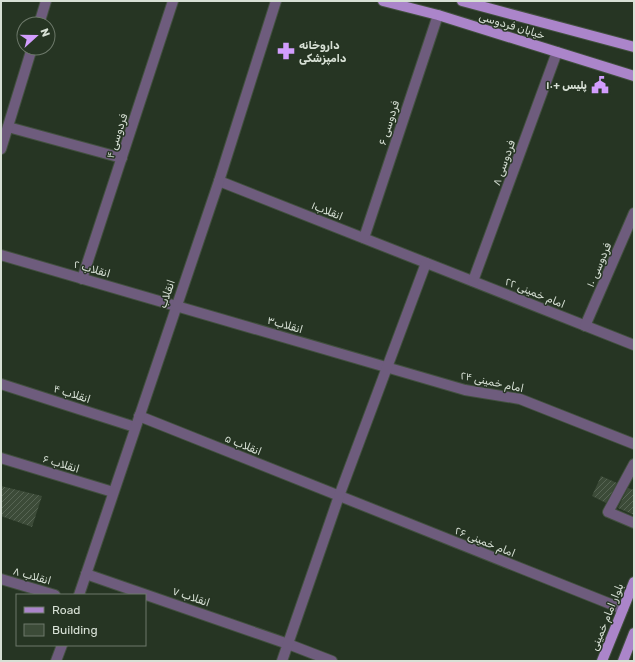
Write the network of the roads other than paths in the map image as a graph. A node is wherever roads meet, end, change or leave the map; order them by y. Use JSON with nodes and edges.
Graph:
{"nodes":[{"id":1,"x":46,"y":1,"type":"edge"},
{"id":2,"x":174,"y":1,"type":"edge"},
{"id":3,"x":276,"y":1,"type":"edge"},
{"id":4,"x":383,"y":1,"type":"edge"},
{"id":5,"x":462,"y":1,"type":"edge"},
{"id":6,"x":474,"y":3,"type":"edge"},
{"id":7,"x":41,"y":16,"type":"edge"},
{"id":8,"x":438,"y":16,"type":"junction"},
{"id":9,"x":634,"y":47,"type":"edge"},
{"id":10,"x":557,"y":52,"type":"junction"},
{"id":11,"x":30,"y":56,"type":"edge"},
{"id":12,"x":634,"y":76,"type":"edge"},
{"id":13,"x":8,"y":127,"type":"junction"},
{"id":14,"x":1,"y":149,"type":"edge"},
{"id":15,"x":122,"y":158,"type":"junction"},
{"id":16,"x":219,"y":181,"type":"junction"},
{"id":17,"x":634,"y":213,"type":"edge"},
{"id":18,"x":364,"y":238,"type":"junction"},
{"id":19,"x":1,"y":255,"type":"edge"},
{"id":20,"x":426,"y":263,"type":"junction"},
{"id":21,"x":82,"y":279,"type":"junction"},
{"id":22,"x":473,"y":282,"type":"junction"},
{"id":23,"x":176,"y":306,"type":"junction"},
{"id":24,"x":586,"y":326,"type":"junction"},
{"id":25,"x":634,"y":345,"type":"edge"},
{"id":26,"x":387,"y":367,"type":"junction"},
{"id":27,"x":1,"y":384,"type":"edge"},
{"id":28,"x":139,"y":416,"type":"junction"},
{"id":29,"x":135,"y":427,"type":"junction"},
{"id":30,"x":634,"y":444,"type":"edge"},
{"id":31,"x":1,"y":458,"type":"edge"},
{"id":32,"x":634,"y":464,"type":"edge"},
{"id":33,"x":113,"y":492,"type":"junction"},
{"id":34,"x":339,"y":496,"type":"junction"},
{"id":35,"x":634,"y":523,"type":"edge"},
{"id":36,"x":86,"y":574,"type":"junction"},
{"id":37,"x":1,"y":579,"type":"edge"},
{"id":38,"x":634,"y":582,"type":"edge"},
{"id":39,"x":53,"y":594,"type":"edge"},
{"id":40,"x":79,"y":594,"type":"edge"},
{"id":41,"x":144,"y":594,"type":"edge"},
{"id":42,"x":146,"y":595,"type":"edge"},
{"id":43,"x":623,"y":609,"type":"junction"},
{"id":44,"x":634,"y":633,"type":"edge"},
{"id":45,"x":288,"y":644,"type":"junction"},
{"id":46,"x":62,"y":646,"type":"edge"},
{"id":47,"x":56,"y":661,"type":"edge"},
{"id":48,"x":282,"y":661,"type":"edge"},
{"id":49,"x":332,"y":661,"type":"edge"},
{"id":50,"x":602,"y":661,"type":"edge"},
{"id":51,"x":622,"y":661,"type":"edge"}],
"edges":[{"from":1,"to":7,"type":"street"},
{"from":2,"to":15,"type":"street","name":"فردوسی ۴"},
{"from":3,"to":16,"type":"street","name":"انقلاب"},
{"from":4,"to":8,"type":"main road","name":"خیابان فردوسی"},
{"from":5,"to":6,"type":"main road","name":"خیابان فردوسی"},
{"from":6,"to":9,"type":"main road","name":"خیابان فردوسی"},
{"from":8,"to":10,"type":"main road","name":"خیابان فردوسی"},
{"from":8,"to":18,"type":"street","name":"فردوسی ۶"},
{"from":10,"to":12,"type":"main road","name":"خیابان فردوسی"},
{"from":10,"to":22,"type":"street","name":"فردوسی ۸"},
{"from":11,"to":13,"type":"street"},
{"from":13,"to":14,"type":"street"},
{"from":13,"to":15,"type":"street"},
{"from":15,"to":21,"type":"street","name":"فردوسی ۴"},
{"from":16,"to":18,"type":"street","name":"انقلاب۱"},
{"from":16,"to":23,"type":"street","name":"انقلاب"},
{"from":17,"to":24,"type":"street","name":"فردوسی ۱۰"},
{"from":18,"to":20,"type":"street","name":"انقلاب۱"},
{"from":19,"to":21,"type":"street","name":"انقلاب ۲"},
{"from":20,"to":22,"type":"street","name":"امام خمینی ۲۲"},
{"from":20,"to":26,"type":"street"},
{"from":21,"to":23,"type":"street","name":"انقلاب ۲"},
{"from":22,"to":24,"type":"street","name":"امام خمینی ۲۲"},
{"from":23,"to":26,"type":"street","name":"انقلاب۳"},
{"from":23,"to":28,"type":"street","name":"انقلاب"},
{"from":24,"to":25,"type":"street","name":"امام خمینی ۲۲"},
{"from":26,"to":30,"type":"street","name":"امام خمینی ۲۴"},
{"from":26,"to":34,"type":"street"},
{"from":27,"to":29,"type":"street","name":"انقلاب ۴"},
{"from":28,"to":29,"type":"street","name":"انقلاب"},
{"from":28,"to":34,"type":"street","name":"انقلاب ۵"},
{"from":29,"to":33,"type":"street","name":"انقلاب"},
{"from":31,"to":33,"type":"street","name":"انقلاب ۶"},
{"from":32,"to":35,"type":"street"},
{"from":33,"to":36,"type":"street","name":"انقلاب"},
{"from":34,"to":43,"type":"street","name":"امام خمینی ۲۶"},
{"from":34,"to":45,"type":"street"},
{"from":36,"to":40,"type":"street","name":"انقلاب"},
{"from":36,"to":41,"type":"street","name":"انقلاب ۷"},
{"from":37,"to":39,"type":"street","name":"انقلاب ۸"},
{"from":38,"to":43,"type":"main road","name":"بلوار امام خمینی"},
{"from":42,"to":45,"type":"street","name":"انقلاب ۷"},
{"from":43,"to":50,"type":"main road","name":"بلوار امام خمینی"},
{"from":44,"to":51,"type":"main road"},
{"from":45,"to":48,"type":"street"},
{"from":45,"to":49,"type":"street","name":"انقلاب ۷"},
{"from":46,"to":47,"type":"street"}]}
